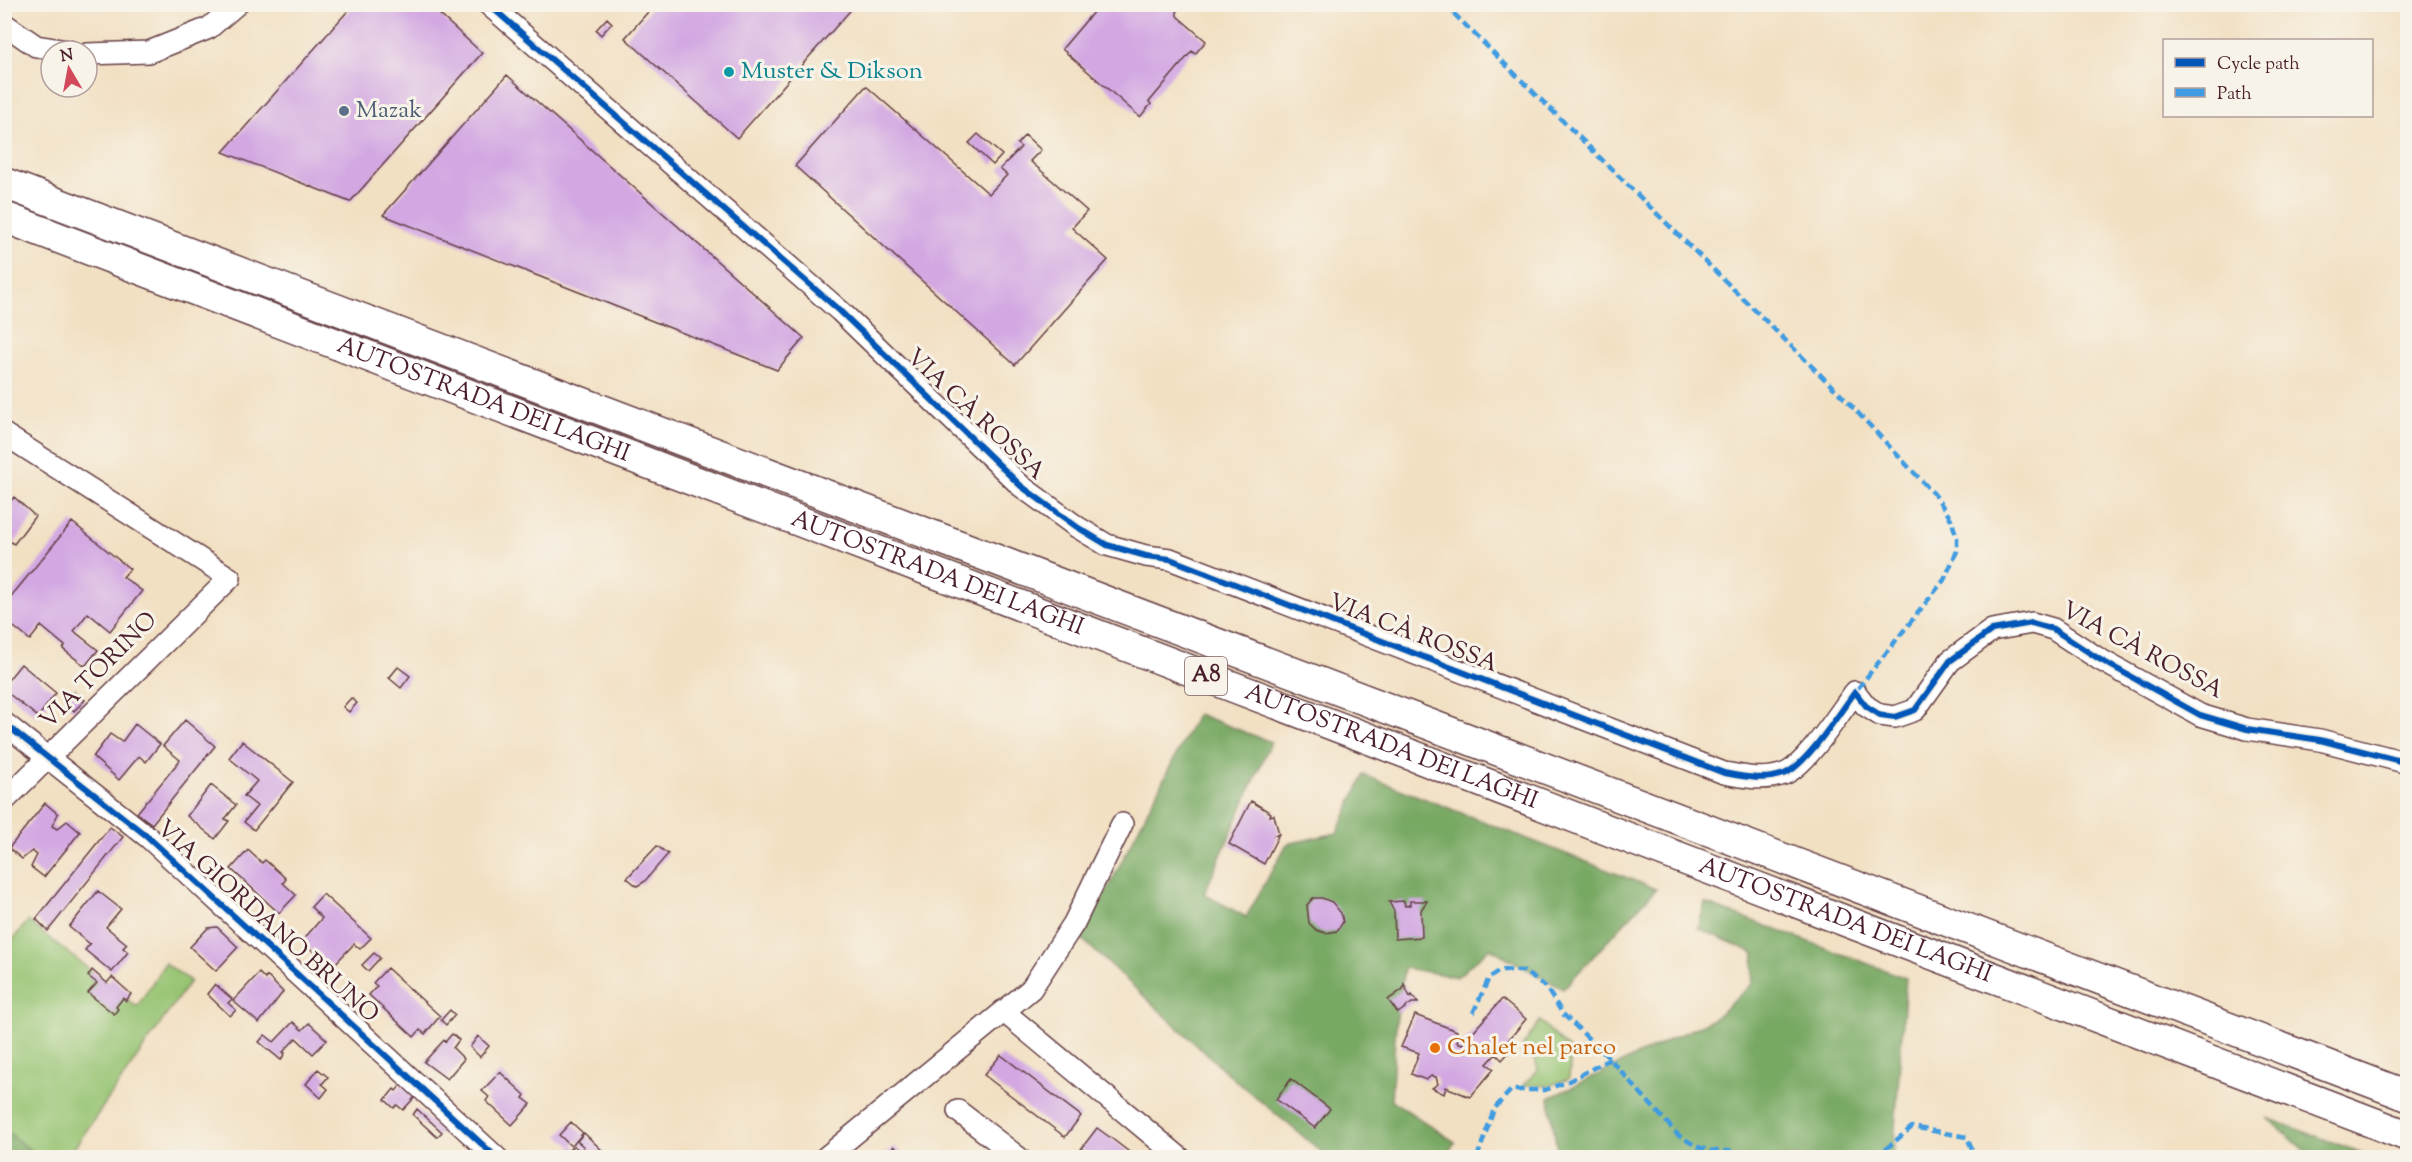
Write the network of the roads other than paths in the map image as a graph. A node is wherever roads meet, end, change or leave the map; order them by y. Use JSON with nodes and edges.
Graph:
{"nodes":[{"id":1,"x":237,"y":4,"type":"edge"},
{"id":2,"x":488,"y":4,"type":"edge"},
{"id":3,"x":4,"y":24,"type":"edge"},
{"id":4,"x":39,"y":46,"type":"edge"},
{"id":5,"x":99,"y":54,"type":"edge"},
{"id":6,"x":4,"y":183,"type":"edge"},
{"id":7,"x":4,"y":218,"type":"edge"},
{"id":8,"x":4,"y":434,"type":"edge"},
{"id":9,"x":4,"y":723,"type":"edge"},
{"id":10,"x":48,"y":758,"type":"junction"},
{"id":11,"x":2408,"y":763,"type":"edge"},
{"id":12,"x":4,"y":801,"type":"edge"},
{"id":13,"x":1122,"y":824,"type":"dead end"},
{"id":14,"x":1004,"y":1011,"type":"junction"},
{"id":15,"x":2408,"y":1095,"type":"edge"},
{"id":16,"x":958,"y":1111,"type":"dead end"},
{"id":17,"x":2408,"y":1136,"type":"edge"},
{"id":18,"x":497,"y":1158,"type":"edge"},
{"id":19,"x":825,"y":1158,"type":"edge"},
{"id":20,"x":1019,"y":1158,"type":"edge"},
{"id":21,"x":1180,"y":1158,"type":"edge"}],
"edges":[{"from":1,"to":5,"type":"street"},
{"from":2,"to":11,"type":"street","name":"VIA CÀ ROSSA"},
{"from":3,"to":4,"type":"street"},
{"from":6,"to":15,"type":"highway","name":"AUTOSTRADA DEI LAGHI","number":"A8"},
{"from":7,"to":17,"type":"highway","name":"AUTOSTRADA DEI LAGHI","number":"A8"},
{"from":8,"to":10,"type":"street","name":"VIA TORINO"},
{"from":9,"to":10,"type":"street","name":"VIA GIORDANO BRUNO"},
{"from":10,"to":12,"type":"street","name":"VIA TORINO"},
{"from":10,"to":18,"type":"street","name":"VIA GIORDANO BRUNO"},
{"from":13,"to":14,"type":"street"},
{"from":14,"to":19,"type":"street"},
{"from":14,"to":21,"type":"street"},
{"from":16,"to":20,"type":"street"}]}
